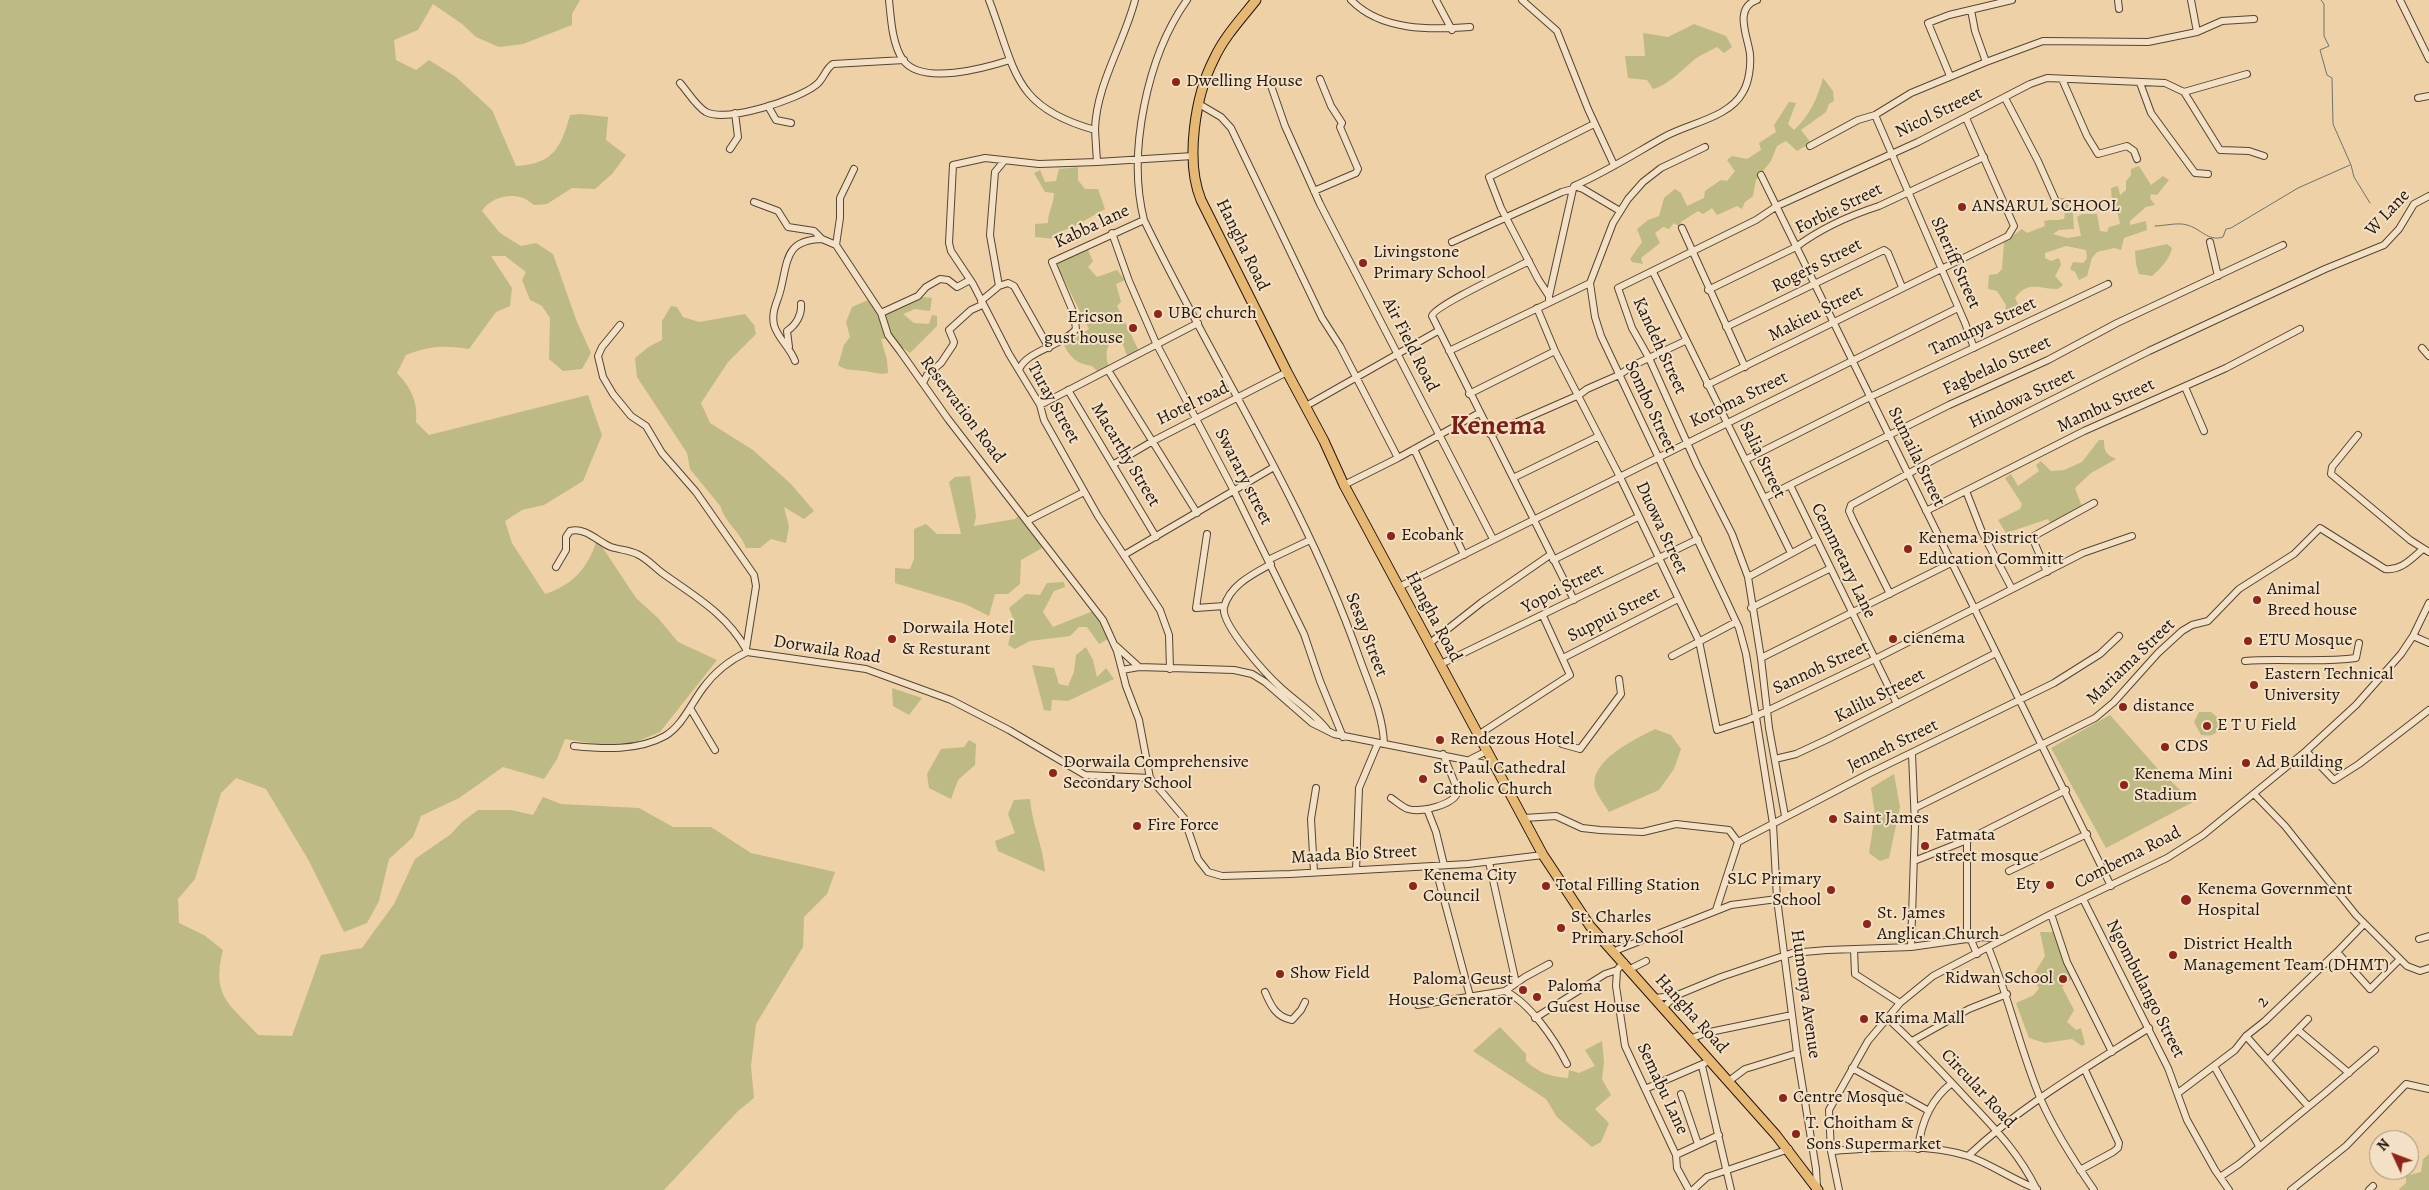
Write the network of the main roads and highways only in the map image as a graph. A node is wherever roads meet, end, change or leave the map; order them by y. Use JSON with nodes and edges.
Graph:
{"nodes":[{"id":1,"x":1256,"y":0,"type":"edge"},
{"id":2,"x":1817,"y":1189,"type":"edge"}],
"edges":[{"from":1,"to":2,"type":"highway","name":"Hangha Road"}]}
